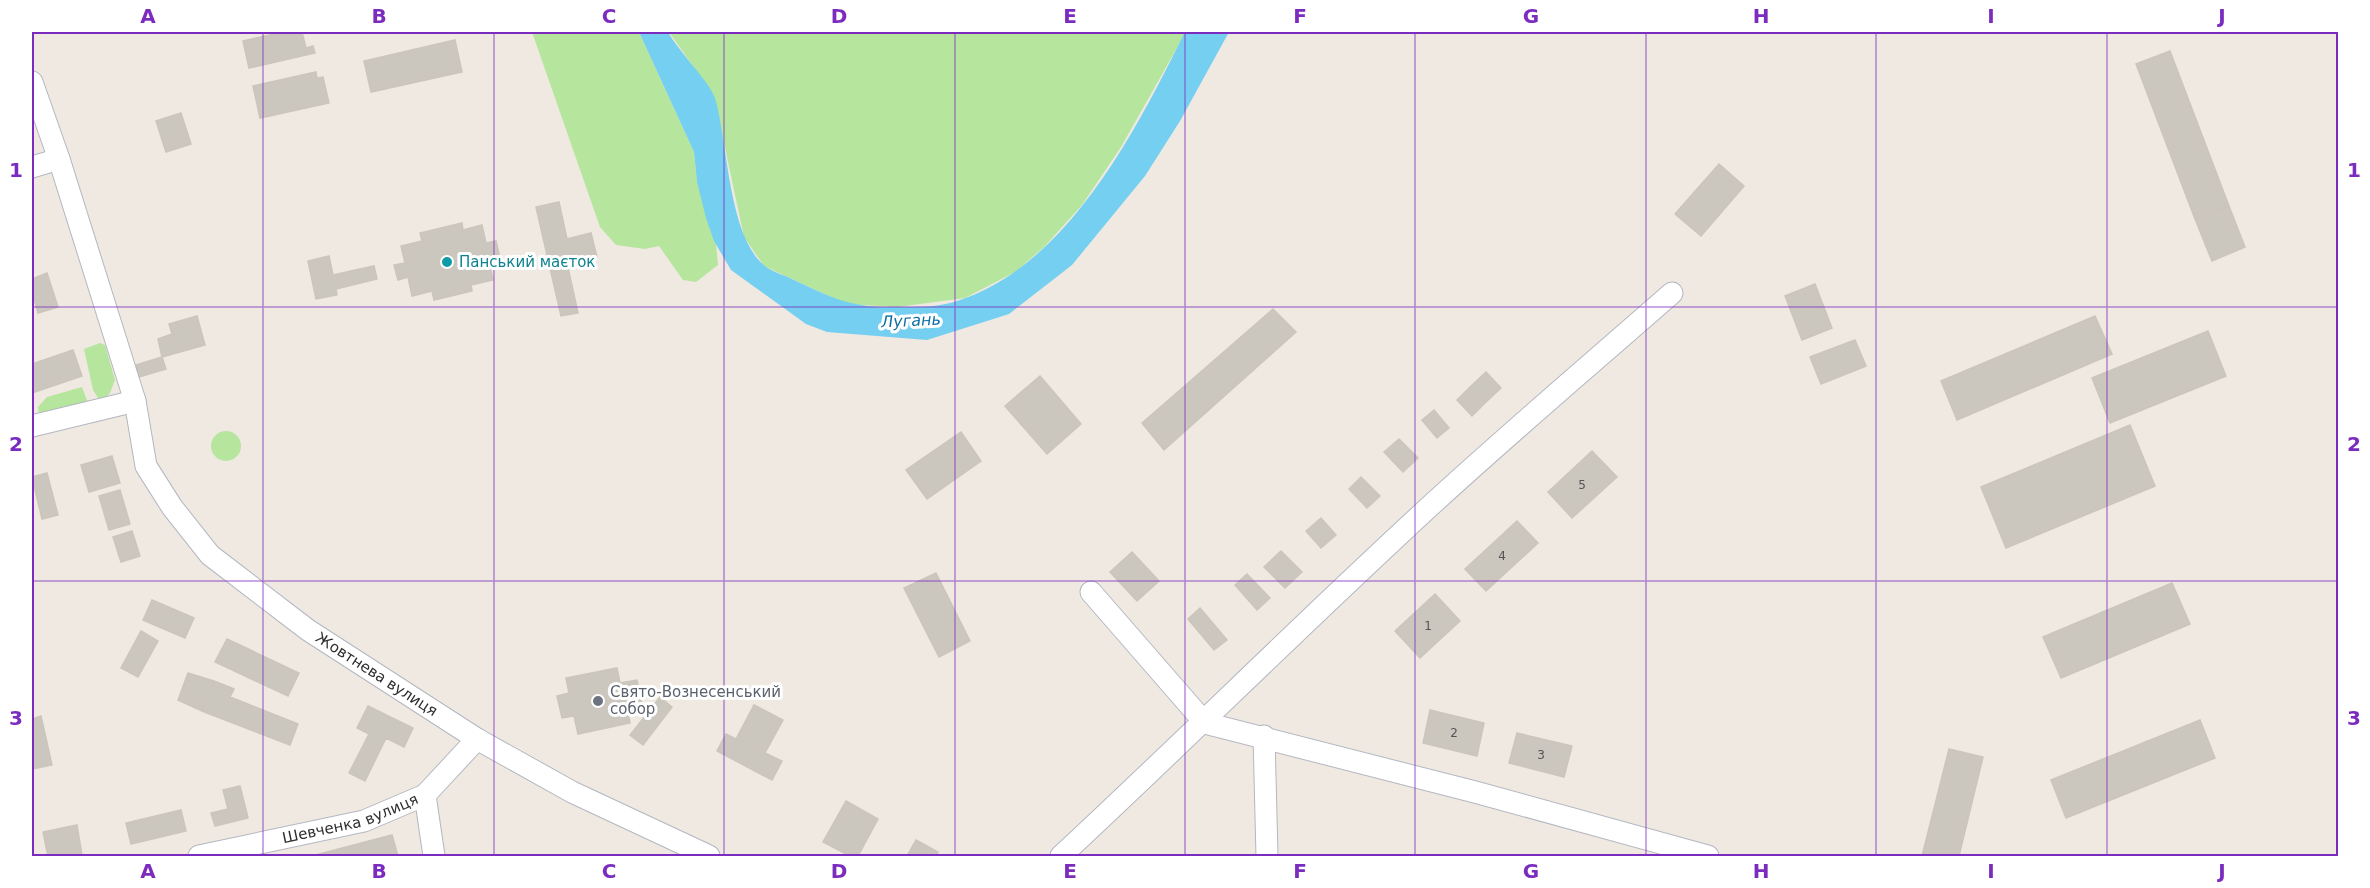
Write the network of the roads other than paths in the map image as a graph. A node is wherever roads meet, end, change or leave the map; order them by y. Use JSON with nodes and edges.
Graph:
{"nodes":[{"id":1,"x":32,"y":82,"type":"edge"},
{"id":2,"x":59,"y":159,"type":"junction"},
{"id":3,"x":32,"y":167,"type":"edge"},
{"id":4,"x":1672,"y":293,"type":"dead end"},
{"id":5,"x":135,"y":400,"type":"junction"},
{"id":6,"x":32,"y":426,"type":"edge"},
{"id":7,"x":1091,"y":592,"type":"dead end"},
{"id":8,"x":1205,"y":723,"type":"junction"},
{"id":9,"x":1264,"y":736,"type":"junction"},
{"id":10,"x":477,"y":739,"type":"junction"},
{"id":11,"x":425,"y":795,"type":"junction"},
{"id":12,"x":199,"y":856,"type":"edge"},
{"id":13,"x":434,"y":856,"type":"edge"},
{"id":14,"x":709,"y":856,"type":"edge"},
{"id":15,"x":1061,"y":856,"type":"edge"},
{"id":16,"x":1267,"y":856,"type":"edge"},
{"id":17,"x":1708,"y":856,"type":"edge"}],
"edges":[{"from":1,"to":2,"type":"street","name":"Жовтнева вулиця"},
{"from":2,"to":3,"type":"street"},
{"from":2,"to":5,"type":"street","name":"Жовтнева вулиця"},
{"from":4,"to":8,"type":"street"},
{"from":5,"to":6,"type":"street"},
{"from":5,"to":10,"type":"street","name":"Жовтнева вулиця"},
{"from":7,"to":8,"type":"street"},
{"from":8,"to":9,"type":"street"},
{"from":8,"to":15,"type":"street"},
{"from":9,"to":16,"type":"street"},
{"from":9,"to":17,"type":"street"},
{"from":10,"to":11,"type":"street","name":"Шевченка вулиця"},
{"from":10,"to":14,"type":"street","name":"Жовтнева вулиця"},
{"from":11,"to":12,"type":"street","name":"Шевченка вулиця"},
{"from":11,"to":13,"type":"street"}]}
